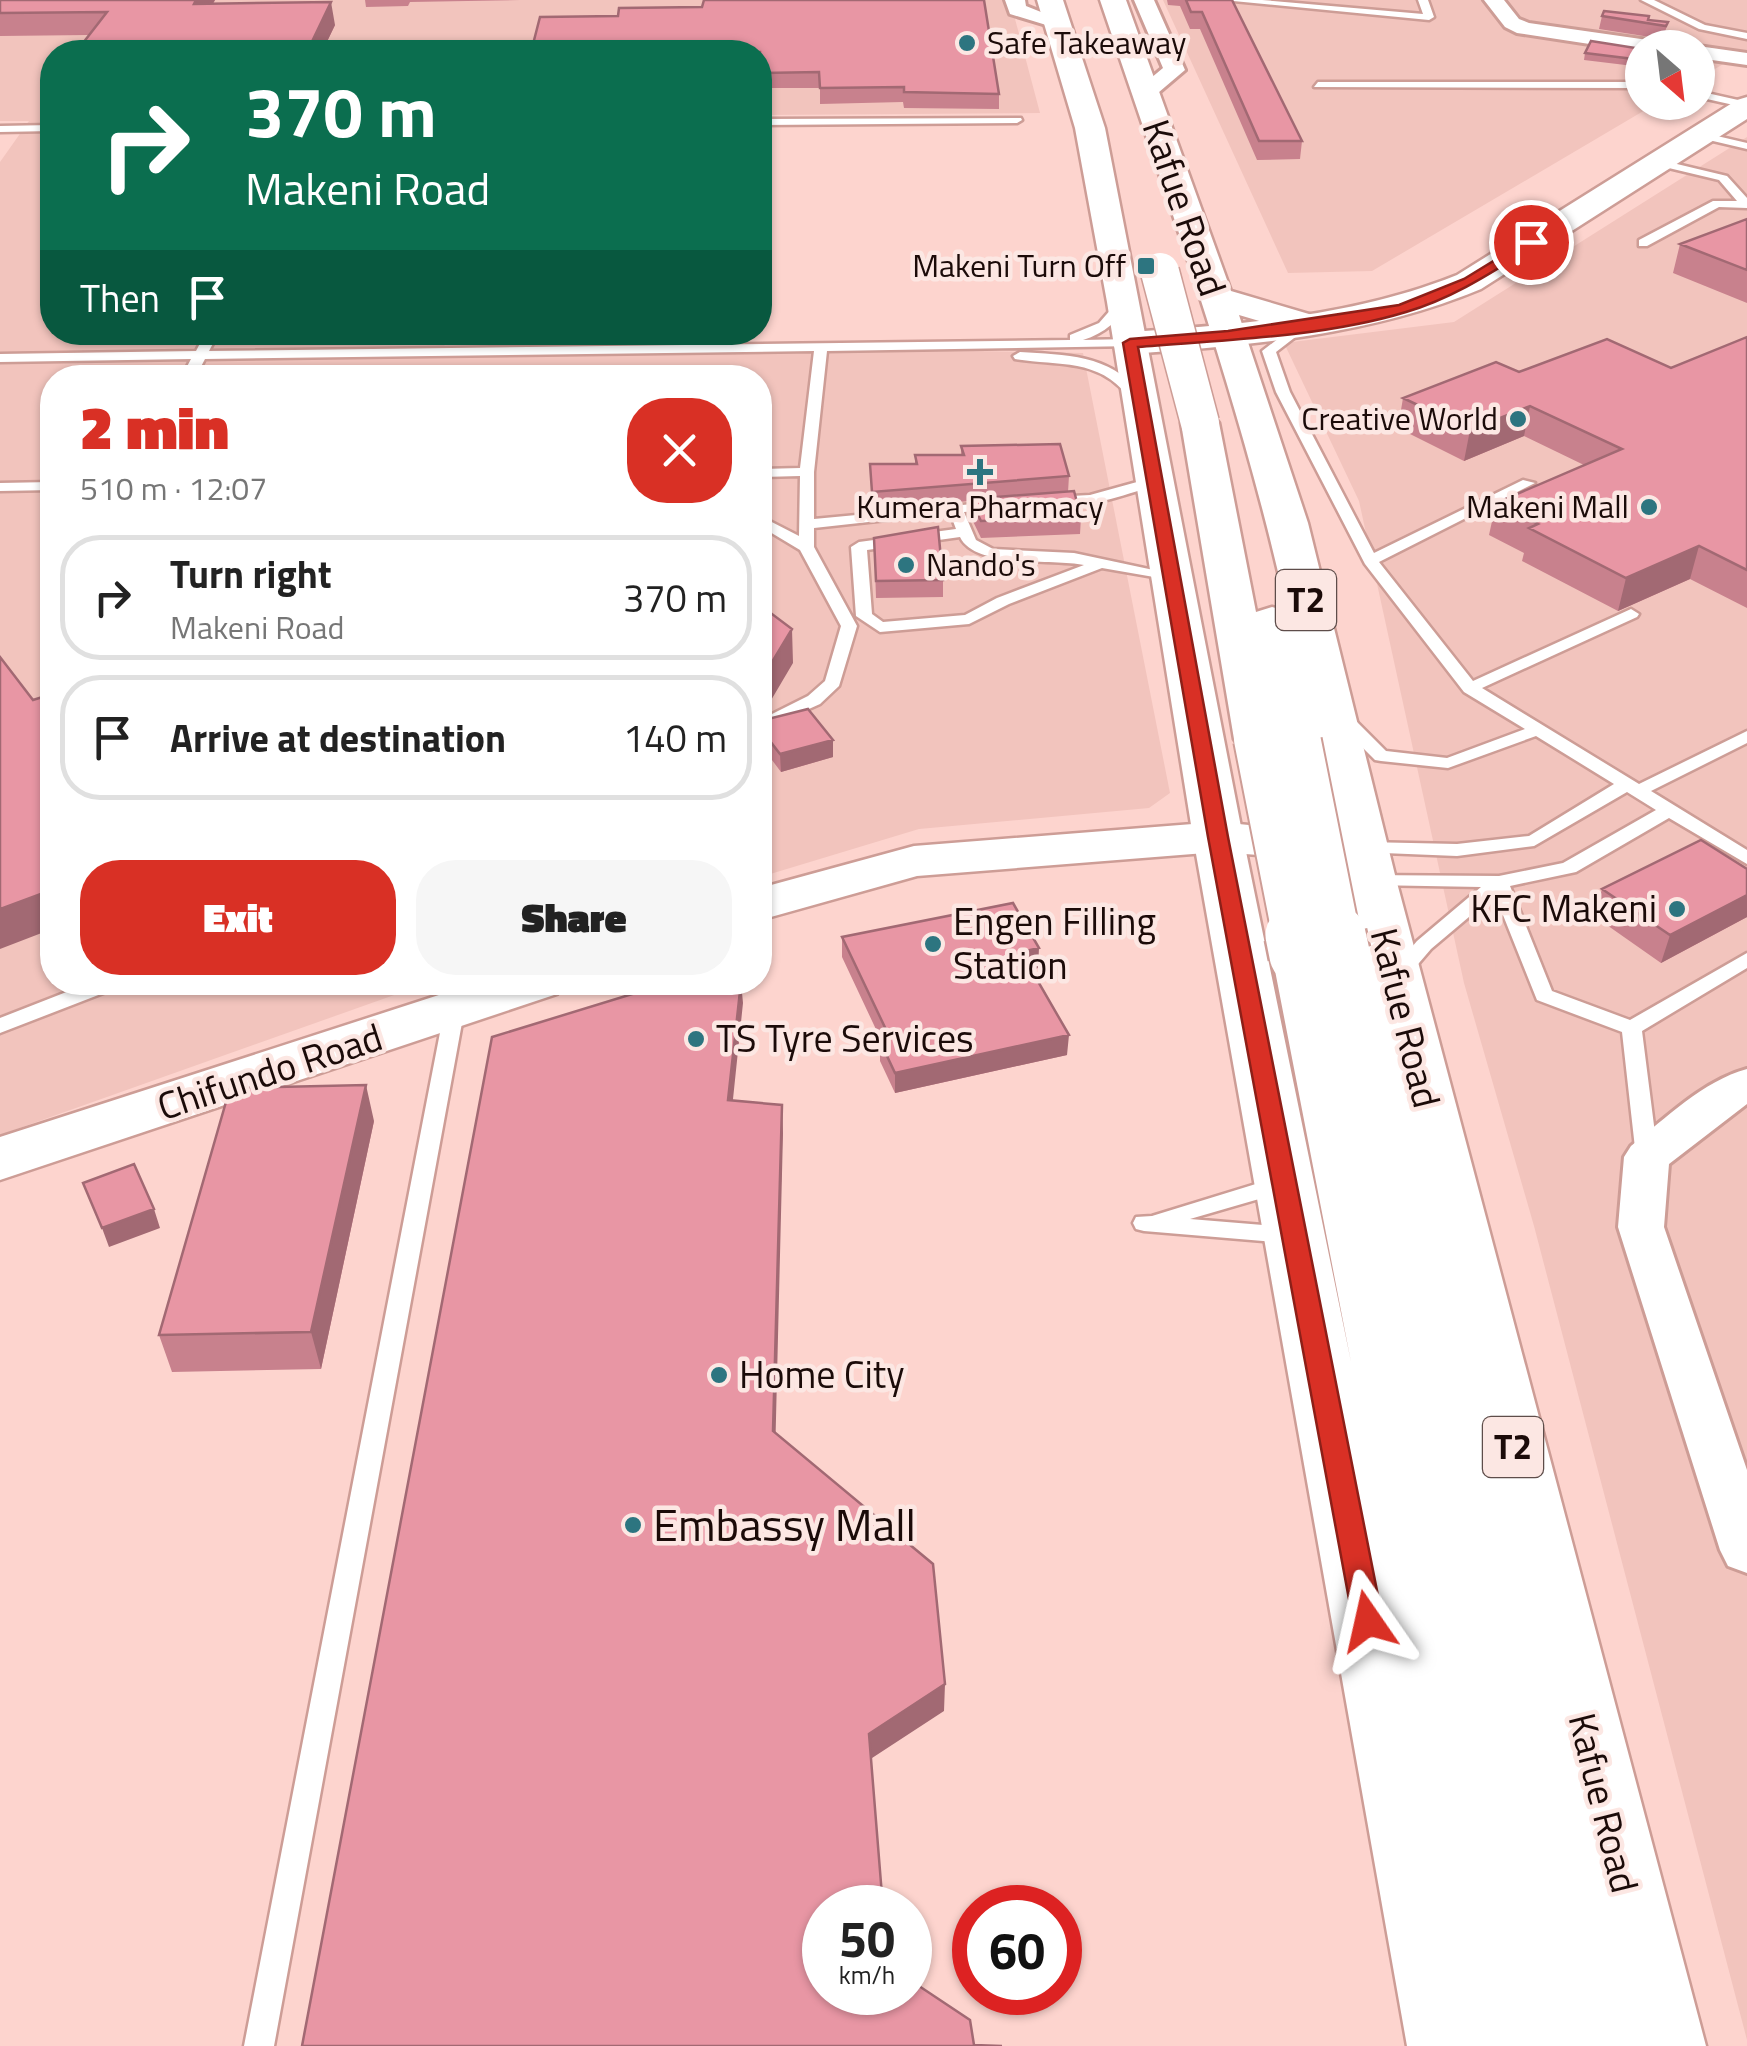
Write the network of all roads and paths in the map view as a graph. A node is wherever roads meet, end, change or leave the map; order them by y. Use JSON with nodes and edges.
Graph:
{"nodes":[{"id":1,"x":1015,"y":0,"type":"edge"},
{"id":2,"x":1097,"y":0,"type":"edge"},
{"id":3,"x":1114,"y":0,"type":"edge"},
{"id":4,"x":1144,"y":0,"type":"edge"},
{"id":5,"x":1228,"y":0,"type":"edge"},
{"id":6,"x":1422,"y":0,"type":"edge"},
{"id":7,"x":1494,"y":0,"type":"edge"},
{"id":8,"x":1646,"y":0,"type":"edge"},
{"id":9,"x":1058,"y":7,"type":"edge"},
{"id":10,"x":1747,"y":36,"type":"edge"},
{"id":11,"x":1625,"y":43,"type":"edge"},
{"id":12,"x":1715,"y":54,"type":"edge"},
{"id":13,"x":1747,"y":59,"type":"edge"},
{"id":14,"x":1625,"y":85,"type":"edge"},
{"id":15,"x":1318,"y":86,"type":"dead end"},
{"id":16,"x":1144,"y":93,"type":"junction"},
{"id":17,"x":1715,"y":98,"type":"edge"},
{"id":18,"x":1747,"y":105,"type":"edge"},
{"id":19,"x":1017,"y":120,"type":"dead end"},
{"id":20,"x":772,"y":122,"type":"edge"},
{"id":21,"x":40,"y":128,"type":"edge"},
{"id":22,"x":0,"y":129,"type":"edge"},
{"id":23,"x":1700,"y":135,"type":"junction"},
{"id":24,"x":1747,"y":146,"type":"edge"},
{"id":25,"x":1656,"y":162,"type":"junction"},
{"id":26,"x":1747,"y":205,"type":"edge"},
{"id":27,"x":1643,"y":243,"type":"dead end"},
{"id":28,"x":1174,"y":272,"type":"junction"},
{"id":29,"x":1216,"y":298,"type":"junction"},
{"id":30,"x":1124,"y":302,"type":"junction"},
{"id":31,"x":1307,"y":324,"type":"junction"},
{"id":32,"x":1130,"y":343,"type":"junction"},
{"id":33,"x":1054,"y":344,"type":"junction"},
{"id":34,"x":206,"y":345,"type":"edge"},
{"id":35,"x":958,"y":345,"type":"junction"},
{"id":36,"x":1232,"y":345,"type":"junction"},
{"id":37,"x":821,"y":346,"type":"junction"},
{"id":38,"x":533,"y":350,"type":"junction"},
{"id":39,"x":602,"y":350,"type":"junction"},
{"id":40,"x":401,"y":352,"type":"junction"},
{"id":41,"x":461,"y":352,"type":"junction"},
{"id":42,"x":256,"y":354,"type":"junction"},
{"id":43,"x":324,"y":354,"type":"junction"},
{"id":44,"x":199,"y":355,"type":"junction"},
{"id":45,"x":123,"y":356,"type":"junction"},
{"id":46,"x":0,"y":358,"type":"edge"},
{"id":47,"x":118,"y":365,"type":"edge"},
{"id":48,"x":194,"y":365,"type":"edge"},
{"id":49,"x":251,"y":365,"type":"edge"},
{"id":50,"x":320,"y":365,"type":"edge"},
{"id":51,"x":397,"y":365,"type":"edge"},
{"id":52,"x":457,"y":365,"type":"edge"},
{"id":53,"x":530,"y":365,"type":"edge"},
{"id":54,"x":600,"y":365,"type":"edge"},
{"id":55,"x":1142,"y":408,"type":"junction"},
{"id":56,"x":807,"y":472,"type":"junction"},
{"id":57,"x":772,"y":473,"type":"edge"},
{"id":58,"x":1155,"y":480,"type":"junction"},
{"id":59,"x":1528,"y":483,"type":"dead end"},
{"id":60,"x":40,"y":486,"type":"edge"},
{"id":61,"x":0,"y":487,"type":"edge"},
{"id":62,"x":1032,"y":503,"type":"edge"},
{"id":63,"x":1013,"y":504,"type":"edge"},
{"id":64,"x":955,"y":508,"type":"junction"},
{"id":65,"x":806,"y":524,"type":"junction"},
{"id":66,"x":772,"y":527,"type":"edge"},
{"id":67,"x":965,"y":532,"type":"junction"},
{"id":68,"x":806,"y":547,"type":"junction"},
{"id":69,"x":1370,"y":561,"type":"junction"},
{"id":70,"x":1102,"y":563,"type":"junction"},
{"id":71,"x":1172,"y":578,"type":"junction"},
{"id":72,"x":1631,"y":614,"type":"edge"},
{"id":73,"x":1470,"y":688,"type":"junction"},
{"id":74,"x":772,"y":720,"type":"edge"},
{"id":75,"x":1537,"y":728,"type":"junction"},
{"id":76,"x":1295,"y":729,"type":"junction"},
{"id":77,"x":1747,"y":736,"type":"edge"},
{"id":78,"x":1632,"y":788,"type":"junction"},
{"id":79,"x":1669,"y":810,"type":"junction"},
{"id":80,"x":1223,"y":857,"type":"junction"},
{"id":81,"x":1747,"y":858,"type":"edge"},
{"id":82,"x":1367,"y":863,"type":"junction"},
{"id":83,"x":1499,"y":882,"type":"junction"},
{"id":84,"x":772,"y":901,"type":"edge"},
{"id":85,"x":1747,"y":959,"type":"edge"},
{"id":86,"x":1345,"y":962,"type":"junction"},
{"id":87,"x":79,"y":995,"type":"edge"},
{"id":88,"x":502,"y":995,"type":"edge"},
{"id":89,"x":454,"y":1012,"type":"junction"},
{"id":90,"x":0,"y":1026,"type":"edge"},
{"id":91,"x":1632,"y":1028,"type":"junction"},
{"id":92,"x":1747,"y":1084,"type":"edge"},
{"id":93,"x":1646,"y":1157,"type":"junction"},
{"id":94,"x":0,"y":1159,"type":"edge"},
{"id":95,"x":1290,"y":1209,"type":"junction"},
{"id":96,"x":1744,"y":1530,"type":"edge"},
{"id":97,"x":259,"y":2046,"type":"edge"},
{"id":98,"x":1448,"y":2046,"type":"edge"},
{"id":99,"x":1524,"y":2046,"type":"edge"},
{"id":100,"x":1592,"y":2046,"type":"edge"},
{"id":101,"x":1664,"y":2046,"type":"edge"}],
"edges":[{"from":1,"to":9,"type":"street"},
{"from":2,"to":28,"type":"main road","name":"Kafue Road","number":"T2"},
{"from":3,"to":16,"type":"main road","name":"Kafue Road","number":"T2"},
{"from":4,"to":16,"type":"street"},
{"from":5,"to":6,"type":"lane"},
{"from":7,"to":11,"type":"street"},
{"from":8,"to":10,"type":"lane"},
{"from":9,"to":28,"type":"main road","name":"Kafue Road","number":"T2"},
{"from":9,"to":30,"type":"main road","name":"Kafue Road"},
{"from":12,"to":13,"type":"street"},
{"from":14,"to":15,"type":"lane"},
{"from":16,"to":29,"type":"main road","name":"Kafue Road","number":"T2"},
{"from":17,"to":18,"type":"lane"},
{"from":18,"to":23,"type":"main road"},
{"from":19,"to":20,"type":"lane"},
{"from":21,"to":22,"type":"lane"},
{"from":23,"to":24,"type":"lane"},
{"from":23,"to":25,"type":"main road"},
{"from":25,"to":26,"type":"lane"},
{"from":25,"to":31,"type":"main road"},
{"from":26,"to":27,"type":"lane"},
{"from":28,"to":76,"type":"main road","name":"Kafue Road","number":"T2","bridge":true},
{"from":29,"to":31,"type":"main road"},
{"from":29,"to":36,"type":"main road","name":"Kafue Road","number":"T2"},
{"from":30,"to":32,"type":"main road","name":"Kafue Road"},
{"from":30,"to":33,"type":"lane"},
{"from":31,"to":36,"type":"main road"},
{"from":31,"to":69,"type":"lane"},
{"from":32,"to":33,"type":"lane"},
{"from":32,"to":36,"type":"main road"},
{"from":32,"to":55,"type":"main road","name":"Kafue Road"},
{"from":33,"to":35,"type":"lane"},
{"from":34,"to":44,"type":"lane"},
{"from":35,"to":37,"type":"lane"},
{"from":35,"to":55,"type":"lane"},
{"from":36,"to":76,"type":"main road","name":"Kafue Road","number":"T2"},
{"from":37,"to":39,"type":"lane"},
{"from":37,"to":56,"type":"lane"},
{"from":38,"to":39,"type":"lane"},
{"from":38,"to":41,"type":"lane"},
{"from":38,"to":53,"type":"lane"},
{"from":39,"to":54,"type":"lane"},
{"from":40,"to":41,"type":"lane"},
{"from":40,"to":43,"type":"lane"},
{"from":40,"to":51,"type":"lane"},
{"from":41,"to":52,"type":"lane"},
{"from":42,"to":43,"type":"lane"},
{"from":42,"to":44,"type":"lane"},
{"from":42,"to":49,"type":"lane"},
{"from":43,"to":50,"type":"lane"},
{"from":44,"to":45,"type":"lane"},
{"from":44,"to":48,"type":"lane"},
{"from":45,"to":46,"type":"lane"},
{"from":45,"to":47,"type":"lane"},
{"from":55,"to":58,"type":"main road","name":"Kafue Road"},
{"from":56,"to":57,"type":"lane"},
{"from":56,"to":65,"type":"lane"},
{"from":58,"to":62,"type":"lane"},
{"from":58,"to":71,"type":"main road","name":"Kafue Road"},
{"from":59,"to":69,"type":"lane"},
{"from":60,"to":61,"type":"lane"},
{"from":63,"to":64,"type":"lane"},
{"from":64,"to":65,"type":"lane"},
{"from":64,"to":67,"type":"lane"},
{"from":65,"to":68,"type":"lane"},
{"from":66,"to":68,"type":"lane"},
{"from":67,"to":70,"type":"lane"},
{"from":67,"to":70,"type":"lane"},
{"from":68,"to":74,"type":"lane"},
{"from":69,"to":73,"type":"lane"},
{"from":70,"to":71,"type":"lane"},
{"from":71,"to":80,"type":"main road","name":"Kafue Road"},
{"from":72,"to":73,"type":"lane"},
{"from":73,"to":75,"type":"lane"},
{"from":75,"to":76,"type":"lane"},
{"from":75,"to":78,"type":"lane"},
{"from":76,"to":82,"type":"main road","name":"Kafue Road","number":"T2"},
{"from":76,"to":86,"type":"main road","name":"Kafue Road","number":"T2","bridge":true},
{"from":77,"to":78,"type":"lane"},
{"from":78,"to":79,"type":"lane"},
{"from":78,"to":82,"type":"lane"},
{"from":79,"to":81,"type":"lane"},
{"from":79,"to":83,"type":"lane"},
{"from":80,"to":82,"type":"main road"},
{"from":80,"to":84,"type":"main road"},
{"from":80,"to":95,"type":"main road","name":"Kafue Road"},
{"from":82,"to":83,"type":"lane"},
{"from":82,"to":86,"type":"main road","name":"Kafue Road","number":"T2"},
{"from":83,"to":86,"type":"lane"},
{"from":83,"to":91,"type":"lane"},
{"from":85,"to":91,"type":"lane"},
{"from":86,"to":99,"type":"main road","name":"Kafue Road","number":"T2"},
{"from":86,"to":100,"type":"main road","name":"Kafue Road","number":"T2"},
{"from":86,"to":101,"type":"main road","name":"Kafue Road","number":"T2"},
{"from":87,"to":90,"type":"lane"},
{"from":88,"to":89,"type":"main road","name":"Chifundo Road"},
{"from":89,"to":94,"type":"main road","name":"Chifundo Road"},
{"from":89,"to":97,"type":"lane"},
{"from":91,"to":93,"type":"lane"},
{"from":92,"to":93,"type":"street"},
{"from":93,"to":96,"type":"street"},
{"from":95,"to":95,"type":"lane"},
{"from":95,"to":98,"type":"main road","name":"Kafue Road"}]}
